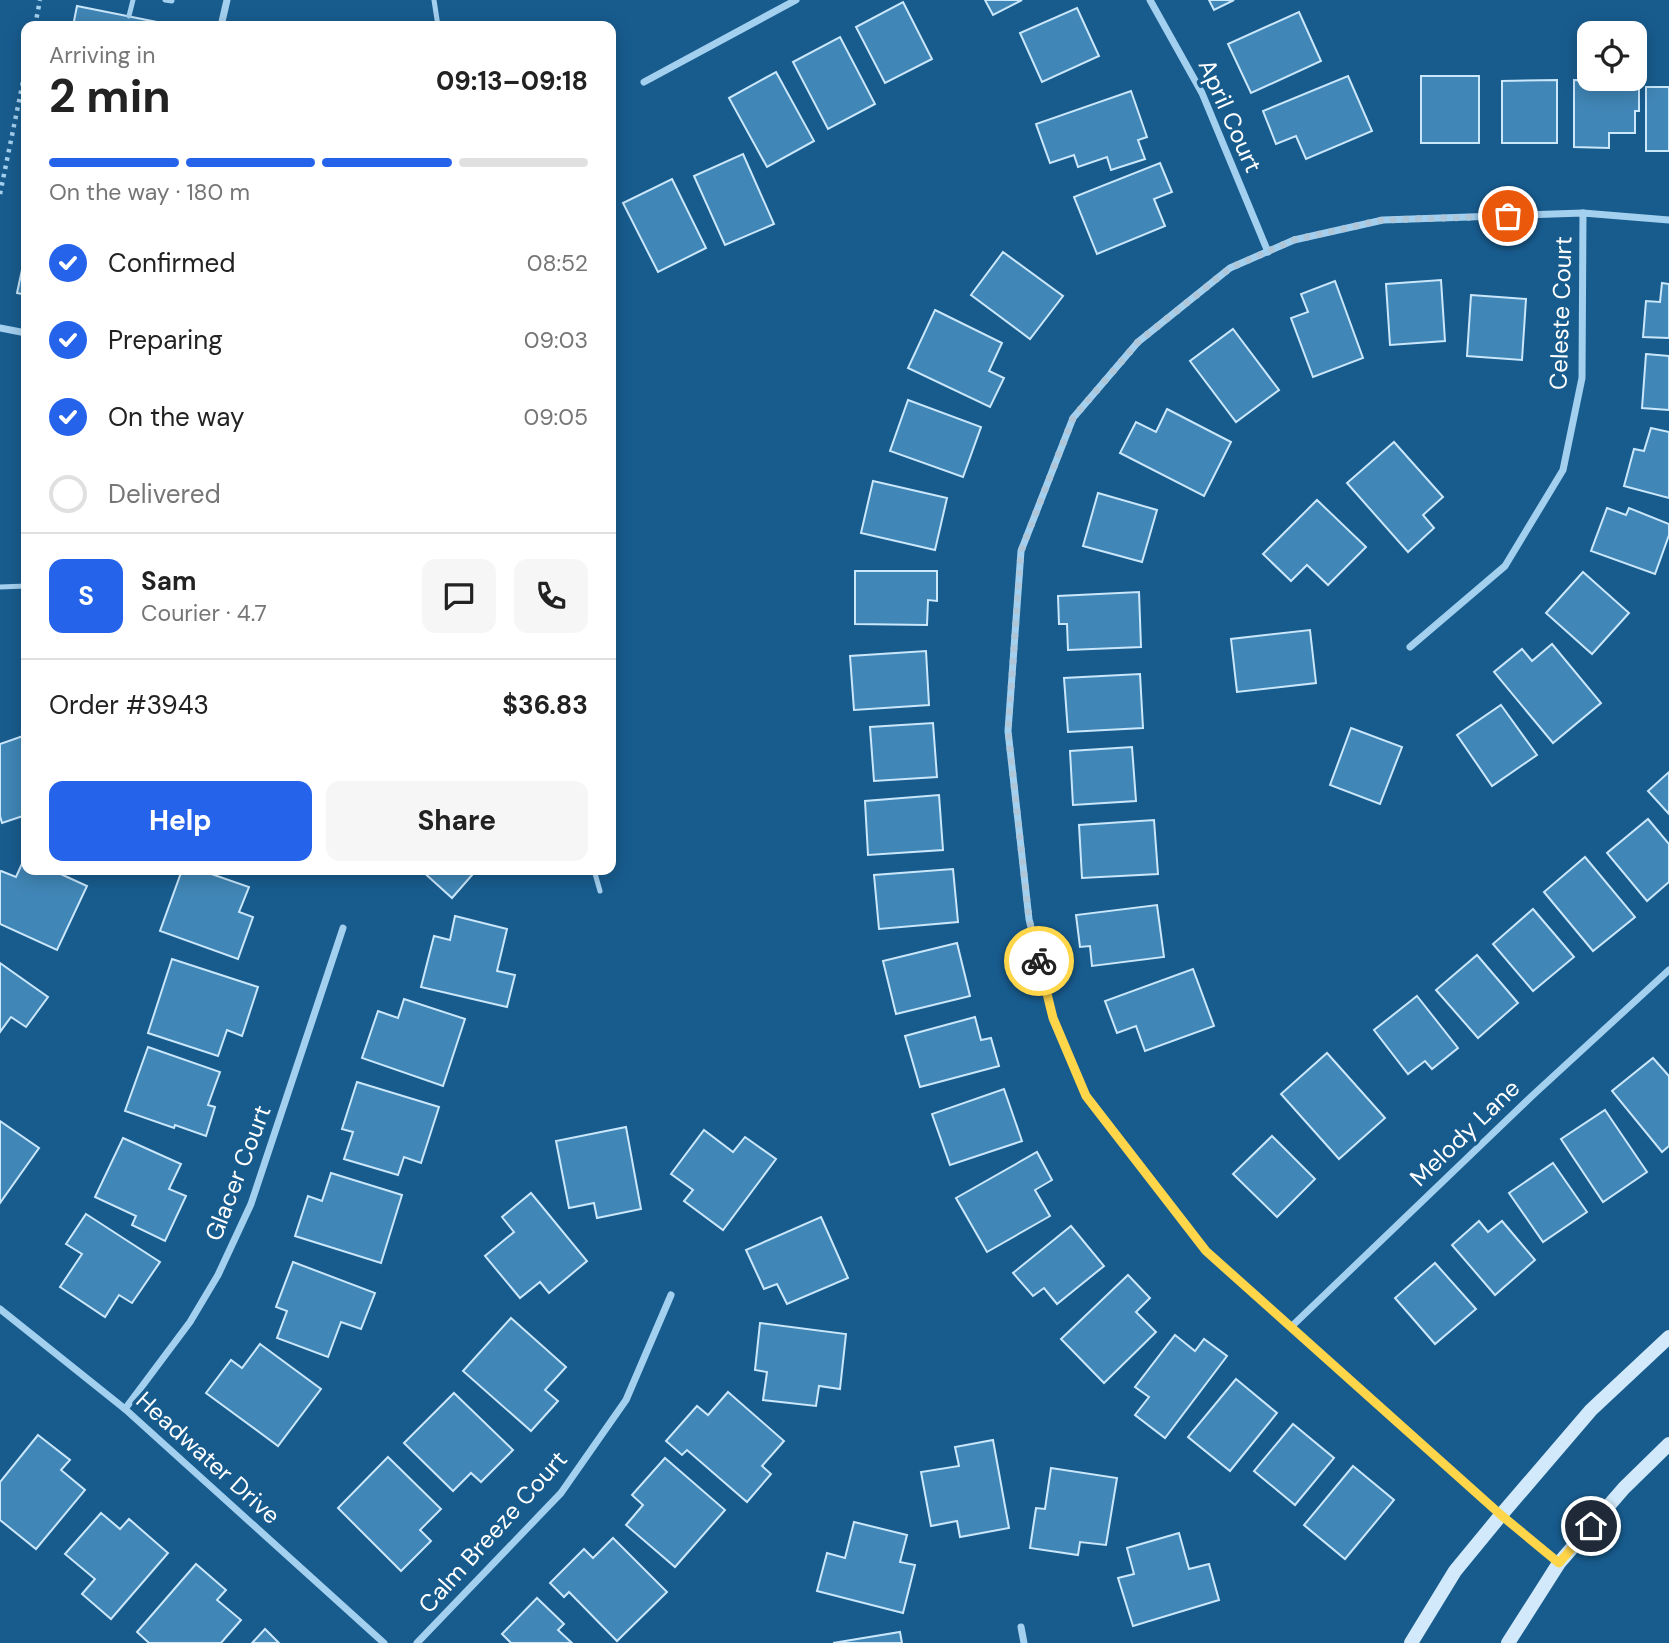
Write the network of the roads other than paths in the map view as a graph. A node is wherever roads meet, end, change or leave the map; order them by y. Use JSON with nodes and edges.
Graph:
{"nodes":[{"id":1,"x":133,"y":0,"type":"edge"},
{"id":2,"x":227,"y":0,"type":"edge"},
{"id":3,"x":433,"y":0,"type":"edge"},
{"id":4,"x":796,"y":0,"type":"edge"},
{"id":5,"x":1150,"y":0,"type":"edge"},
{"id":6,"x":129,"y":16,"type":"dead end"},
{"id":7,"x":222,"y":21,"type":"edge"},
{"id":8,"x":437,"y":21,"type":"edge"},
{"id":9,"x":644,"y":82,"type":"dead end"},
{"id":10,"x":1583,"y":213,"type":"junction"},
{"id":11,"x":1669,"y":220,"type":"edge"},
{"id":12,"x":1268,"y":252,"type":"junction"},
{"id":13,"x":0,"y":328,"type":"edge"},
{"id":14,"x":21,"y":332,"type":"edge"},
{"id":15,"x":21,"y":586,"type":"edge"},
{"id":16,"x":0,"y":587,"type":"edge"},
{"id":17,"x":1410,"y":647,"type":"dead end"},
{"id":18,"x":595,"y":875,"type":"edge"},
{"id":19,"x":600,"y":891,"type":"dead end"},
{"id":20,"x":343,"y":928,"type":"dead end"},
{"id":21,"x":1669,"y":970,"type":"edge"},
{"id":22,"x":671,"y":1295,"type":"dead end"},
{"id":23,"x":0,"y":1309,"type":"edge"},
{"id":24,"x":1291,"y":1327,"type":"junction"},
{"id":25,"x":1669,"y":1337,"type":"edge"},
{"id":26,"x":125,"y":1409,"type":"junction"},
{"id":27,"x":1669,"y":1444,"type":"edge"},
{"id":28,"x":1501,"y":1515,"type":"junction"},
{"id":29,"x":1559,"y":1563,"type":"junction"},
{"id":30,"x":1021,"y":1627,"type":"dead end"},
{"id":31,"x":384,"y":1643,"type":"edge"},
{"id":32,"x":417,"y":1643,"type":"edge"},
{"id":33,"x":1024,"y":1643,"type":"edge"},
{"id":34,"x":1411,"y":1643,"type":"edge"},
{"id":35,"x":1508,"y":1643,"type":"edge"}],
"edges":[{"from":1,"to":6,"type":"lane"},
{"from":2,"to":7,"type":"street"},
{"from":3,"to":8,"type":"lane"},
{"from":4,"to":9,"type":"street"},
{"from":5,"to":12,"type":"street","name":"April Court"},
{"from":10,"to":11,"type":"street"},
{"from":10,"to":12,"type":"street"},
{"from":10,"to":17,"type":"street","name":"Celeste Court"},
{"from":12,"to":24,"type":"street"},
{"from":13,"to":14,"type":"street"},
{"from":15,"to":16,"type":"lane"},
{"from":18,"to":19,"type":"lane"},
{"from":20,"to":26,"type":"street","name":"Glacer Court"},
{"from":21,"to":24,"type":"street","name":"Melody Lane"},
{"from":22,"to":32,"type":"street","name":"Calm Breeze Court"},
{"from":23,"to":26,"type":"street","name":"Headwater Drive"},
{"from":24,"to":28,"type":"street"},
{"from":25,"to":28,"type":"main road"},
{"from":26,"to":31,"type":"street","name":"Headwater Drive"},
{"from":27,"to":29,"type":"main road"},
{"from":28,"to":29,"type":"street"},
{"from":28,"to":34,"type":"main road"},
{"from":29,"to":35,"type":"main road"},
{"from":30,"to":33,"type":"street"}]}
